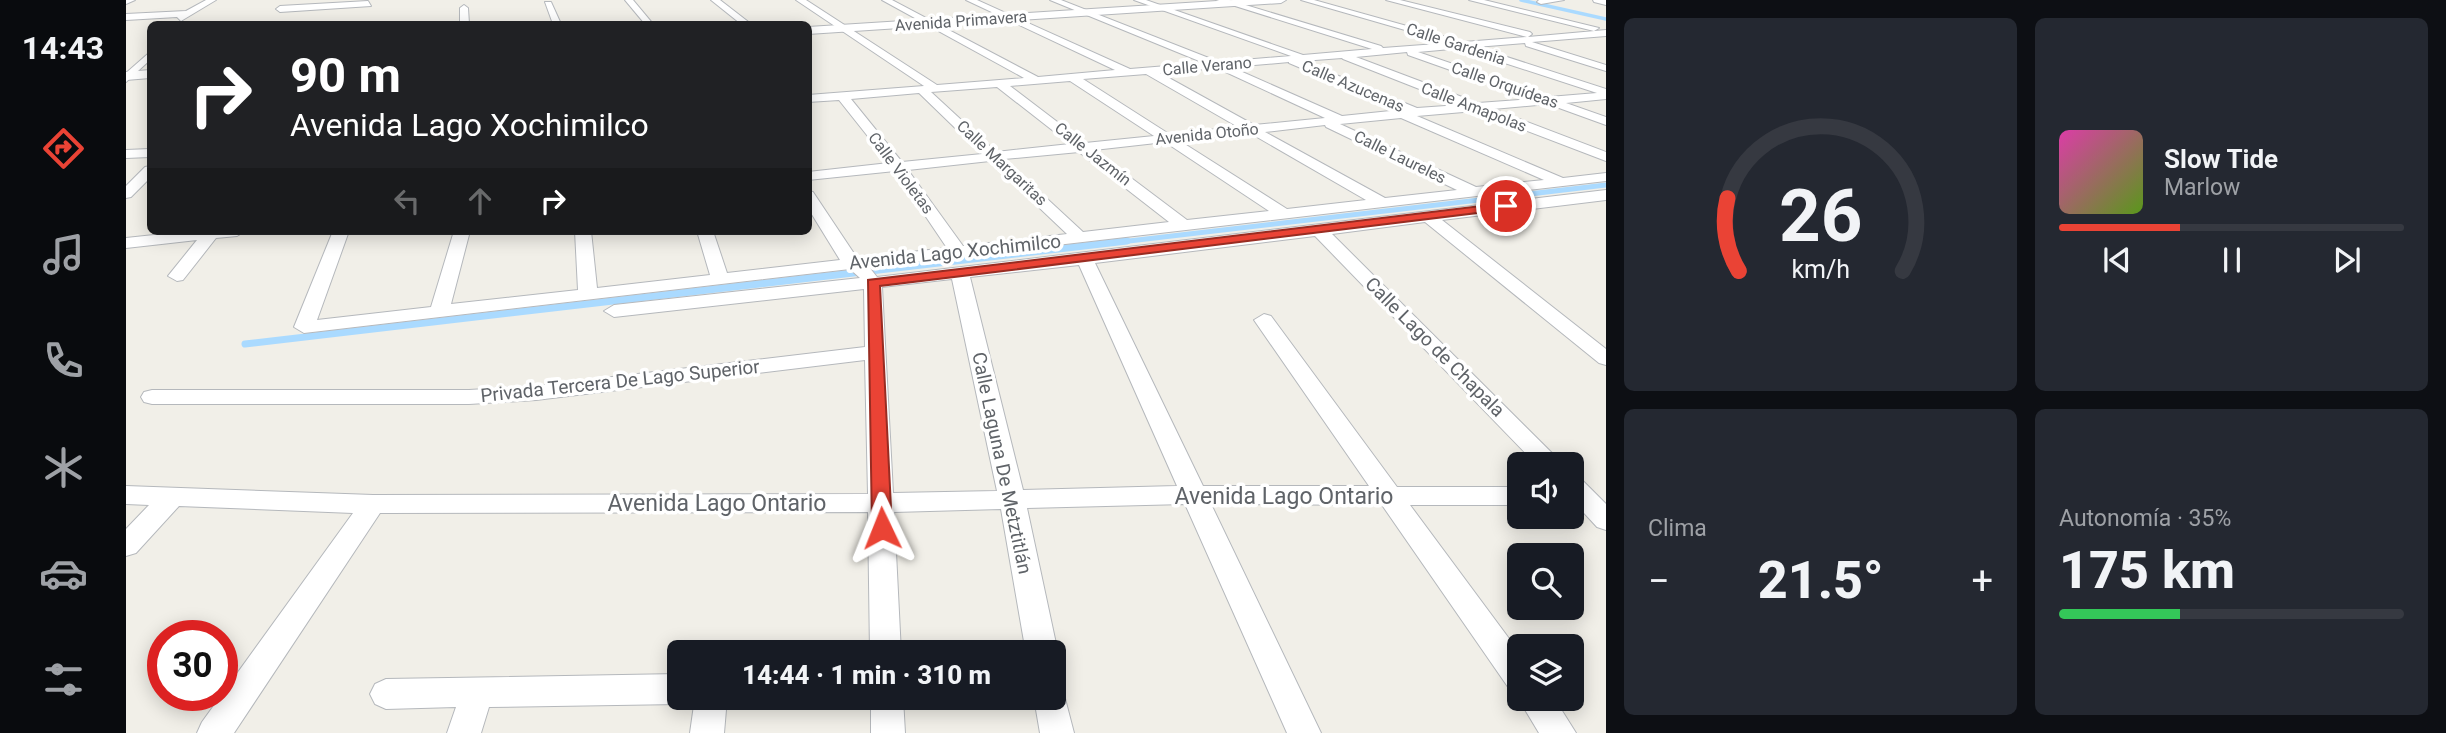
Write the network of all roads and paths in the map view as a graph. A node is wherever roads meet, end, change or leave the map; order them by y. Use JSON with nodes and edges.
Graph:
{"nodes":[{"id":1,"x":212,"y":0,"type":"edge"},
{"id":2,"x":292,"y":0,"type":"edge"},
{"id":3,"x":629,"y":0,"type":"edge"},
{"id":4,"x":715,"y":0,"type":"edge"},
{"id":5,"x":800,"y":0,"type":"edge"},
{"id":6,"x":887,"y":0,"type":"edge"},
{"id":7,"x":970,"y":0,"type":"edge"},
{"id":8,"x":1054,"y":0,"type":"edge"},
{"id":9,"x":1138,"y":0,"type":"edge"},
{"id":10,"x":1220,"y":0,"type":"edge"},
{"id":11,"x":1281,"y":0,"type":"edge"},
{"id":12,"x":1305,"y":0,"type":"edge"},
{"id":13,"x":1390,"y":0,"type":"edge"},
{"id":14,"x":1473,"y":0,"type":"edge"},
{"id":15,"x":1559,"y":0,"type":"edge"},
{"id":16,"x":1598,"y":0,"type":"edge"},
{"id":17,"x":1541,"y":2,"type":"dead end"},
{"id":18,"x":1606,"y":2,"type":"edge"},
{"id":19,"x":548,"y":4,"type":"dead end"},
{"id":20,"x":1232,"y":4,"type":"junction"},
{"id":21,"x":368,"y":6,"type":"edge"},
{"id":22,"x":464,"y":8,"type":"dead end"},
{"id":23,"x":1162,"y":8,"type":"junction"},
{"id":24,"x":1089,"y":13,"type":"junction"},
{"id":25,"x":126,"y":17,"type":"edge"},
{"id":26,"x":1009,"y":18,"type":"junction"},
{"id":27,"x":465,"y":21,"type":"edge"},
{"id":28,"x":556,"y":21,"type":"edge"},
{"id":29,"x":646,"y":21,"type":"edge"},
{"id":30,"x":742,"y":21,"type":"edge"},
{"id":31,"x":930,"y":23,"type":"junction"},
{"id":32,"x":843,"y":29,"type":"junction"},
{"id":33,"x":812,"y":31,"type":"edge"},
{"id":34,"x":1606,"y":32,"type":"edge"},
{"id":35,"x":1567,"y":36,"type":"junction"},
{"id":36,"x":1544,"y":38,"type":"junction"},
{"id":37,"x":1517,"y":41,"type":"junction"},
{"id":38,"x":1593,"y":43,"type":"dead end"},
{"id":39,"x":1463,"y":45,"type":"junction"},
{"id":40,"x":1403,"y":50,"type":"junction"},
{"id":41,"x":1389,"y":51,"type":"junction"},
{"id":42,"x":1342,"y":55,"type":"junction"},
{"id":43,"x":147,"y":58,"type":"edge"},
{"id":44,"x":1305,"y":58,"type":"junction"},
{"id":45,"x":1289,"y":59,"type":"junction"},
{"id":46,"x":1218,"y":65,"type":"junction"},
{"id":47,"x":1606,"y":68,"type":"edge"},
{"id":48,"x":1148,"y":71,"type":"junction"},
{"id":49,"x":1129,"y":72,"type":"junction"},
{"id":50,"x":147,"y":74,"type":"edge"},
{"id":51,"x":127,"y":77,"type":"edge"},
{"id":52,"x":1072,"y":77,"type":"junction"},
{"id":53,"x":1036,"y":80,"type":"junction"},
{"id":54,"x":999,"y":83,"type":"junction"},
{"id":55,"x":812,"y":86,"type":"edge"},
{"id":56,"x":928,"y":89,"type":"junction"},
{"id":57,"x":1606,"y":94,"type":"edge"},
{"id":58,"x":842,"y":96,"type":"junction"},
{"id":59,"x":825,"y":98,"type":"junction"},
{"id":60,"x":812,"y":99,"type":"edge"},
{"id":61,"x":1550,"y":101,"type":"junction"},
{"id":62,"x":1474,"y":107,"type":"junction"},
{"id":63,"x":1410,"y":113,"type":"junction"},
{"id":64,"x":1606,"y":121,"type":"edge"},
{"id":65,"x":1336,"y":122,"type":"junction"},
{"id":66,"x":1253,"y":130,"type":"junction"},
{"id":67,"x":1170,"y":138,"type":"junction"},
{"id":68,"x":1084,"y":147,"type":"junction"},
{"id":69,"x":147,"y":153,"type":"edge"},
{"id":70,"x":126,"y":154,"type":"edge"},
{"id":71,"x":995,"y":156,"type":"junction"},
{"id":72,"x":1606,"y":157,"type":"edge"},
{"id":73,"x":899,"y":167,"type":"junction"},
{"id":74,"x":147,"y":173,"type":"edge"},
{"id":75,"x":812,"y":176,"type":"edge"},
{"id":76,"x":1606,"y":177,"type":"edge"},
{"id":77,"x":1562,"y":182,"type":"junction"},
{"id":78,"x":1472,"y":191,"type":"junction"},
{"id":79,"x":126,"y":194,"type":"edge"},
{"id":80,"x":1606,"y":195,"type":"edge"},
{"id":81,"x":1585,"y":197,"type":"junction"},
{"id":82,"x":812,"y":201,"type":"edge"},
{"id":83,"x":1381,"y":202,"type":"junction"},
{"id":84,"x":1606,"y":209,"type":"edge"},
{"id":85,"x":1286,"y":215,"type":"junction"},
{"id":86,"x":1426,"y":215,"type":"junction"},
{"id":87,"x":1185,"y":227,"type":"junction"},
{"id":88,"x":1319,"y":230,"type":"junction"},
{"id":89,"x":189,"y":235,"type":"edge"},
{"id":90,"x":210,"y":235,"type":"edge"},
{"id":91,"x":339,"y":235,"type":"edge"},
{"id":92,"x":461,"y":235,"type":"edge"},
{"id":93,"x":583,"y":235,"type":"edge"},
{"id":94,"x":706,"y":235,"type":"edge"},
{"id":95,"x":126,"y":243,"type":"edge"},
{"id":96,"x":1083,"y":248,"type":"junction"},
{"id":97,"x":959,"y":262,"type":"junction"},
{"id":98,"x":862,"y":273,"type":"junction"},
{"id":99,"x":177,"y":276,"type":"dead end"},
{"id":100,"x":720,"y":278,"type":"junction"},
{"id":101,"x":588,"y":295,"type":"junction"},
{"id":102,"x":440,"y":310,"type":"junction"},
{"id":103,"x":614,"y":311,"type":"dead end"},
{"id":104,"x":1264,"y":320,"type":"dead end"},
{"id":105,"x":877,"y":352,"type":"junction"},
{"id":106,"x":1606,"y":359,"type":"edge"},
{"id":107,"x":152,"y":397,"type":"dead end"},
{"id":108,"x":1539,"y":452,"type":"edge"},
{"id":109,"x":1584,"y":494,"type":"edge"},
{"id":110,"x":126,"y":495,"type":"edge"},
{"id":111,"x":1195,"y":495,"type":"junction"},
{"id":112,"x":173,"y":496,"type":"junction"},
{"id":113,"x":1507,"y":496,"type":"edge"},
{"id":114,"x":1390,"y":497,"type":"junction"},
{"id":115,"x":1012,"y":499,"type":"junction"},
{"id":116,"x":881,"y":503,"type":"junction"},
{"id":117,"x":373,"y":504,"type":"junction"},
{"id":118,"x":1606,"y":520,"type":"edge"},
{"id":119,"x":126,"y":546,"type":"edge"},
{"id":120,"x":886,"y":640,"type":"edge"},
{"id":121,"x":1039,"y":640,"type":"edge"},
{"id":122,"x":1507,"y":660,"type":"edge"},
{"id":123,"x":667,"y":689,"type":"edge"},
{"id":124,"x":478,"y":692,"type":"junction"},
{"id":125,"x":386,"y":694,"type":"dead end"},
{"id":126,"x":709,"y":710,"type":"edge"},
{"id":127,"x":887,"y":710,"type":"edge"},
{"id":128,"x":1052,"y":710,"type":"edge"},
{"id":129,"x":1543,"y":711,"type":"edge"},
{"id":130,"x":214,"y":733,"type":"edge"},
{"id":131,"x":464,"y":733,"type":"edge"},
{"id":132,"x":706,"y":733,"type":"edge"},
{"id":133,"x":888,"y":733,"type":"edge"},
{"id":134,"x":1057,"y":733,"type":"edge"},
{"id":135,"x":1304,"y":733,"type":"edge"},
{"id":136,"x":1559,"y":733,"type":"edge"}],
"edges":[{"from":1,"to":25,"type":"street"},
{"from":2,"to":21,"type":"street"},
{"from":3,"to":29,"type":"street"},
{"from":4,"to":30,"type":"street"},
{"from":5,"to":32,"type":"street","name":"Calle Margaritas"},
{"from":6,"to":31,"type":"street"},
{"from":7,"to":26,"type":"street"},
{"from":8,"to":24,"type":"street","name":"Calle Laureles"},
{"from":9,"to":23,"type":"street","name":"Calle Azucenas"},
{"from":10,"to":20,"type":"street"},
{"from":11,"to":20,"type":"street","name":"Avenida Primavera"},
{"from":12,"to":39,"type":"street","name":"Calle Gardenia"},
{"from":13,"to":36,"type":"street"},
{"from":14,"to":34,"type":"street"},
{"from":15,"to":17,"type":"street"},
{"from":16,"to":18,"type":"street"},
{"from":19,"to":28,"type":"street"},
{"from":20,"to":23,"type":"street","name":"Avenida Primavera"},
{"from":20,"to":41,"type":"street"},
{"from":22,"to":27,"type":"street"},
{"from":23,"to":24,"type":"street","name":"Avenida Primavera"},
{"from":23,"to":44,"type":"street","name":"Calle Azucenas"},
{"from":24,"to":26,"type":"street","name":"Avenida Primavera"},
{"from":24,"to":46,"type":"street","name":"Calle Laureles"},
{"from":26,"to":31,"type":"street","name":"Avenida Primavera"},
{"from":26,"to":49,"type":"street"},
{"from":31,"to":32,"type":"street","name":"Avenida Primavera"},
{"from":31,"to":53,"type":"street"},
{"from":32,"to":33,"type":"street","name":"Avenida Primavera"},
{"from":32,"to":56,"type":"street","name":"Calle Margaritas"},
{"from":34,"to":35,"type":"street","name":"Calle Verano"},
{"from":35,"to":36,"type":"street","name":"Calle Verano"},
{"from":35,"to":38,"type":"street"},
{"from":36,"to":37,"type":"street","name":"Calle Verano"},
{"from":37,"to":39,"type":"street","name":"Calle Verano"},
{"from":37,"to":47,"type":"street"},
{"from":39,"to":40,"type":"street","name":"Calle Verano"},
{"from":39,"to":57,"type":"street","name":"Calle Gardenia"},
{"from":40,"to":41,"type":"street","name":"Calle Verano"},
{"from":40,"to":61,"type":"street","name":"Calle Orquídeas"},
{"from":41,"to":42,"type":"street","name":"Calle Verano"},
{"from":42,"to":44,"type":"street","name":"Calle Verano"},
{"from":42,"to":62,"type":"street","name":"Calle Amapolas"},
{"from":43,"to":51,"type":"street"},
{"from":44,"to":45,"type":"street","name":"Calle Verano"},
{"from":45,"to":46,"type":"street","name":"Calle Verano"},
{"from":45,"to":63,"type":"street","name":"Calle Azucenas"},
{"from":46,"to":48,"type":"street","name":"Calle Verano"},
{"from":46,"to":65,"type":"street","name":"Calle Laureles"},
{"from":48,"to":49,"type":"street","name":"Calle Verano"},
{"from":48,"to":66,"type":"street"},
{"from":49,"to":52,"type":"street","name":"Calle Verano"},
{"from":50,"to":51,"type":"street"},
{"from":52,"to":53,"type":"street","name":"Calle Verano"},
{"from":52,"to":67,"type":"street"},
{"from":53,"to":54,"type":"street","name":"Calle Verano"},
{"from":54,"to":56,"type":"street","name":"Calle Verano"},
{"from":54,"to":68,"type":"street","name":"Calle Jazmín"},
{"from":55,"to":59,"type":"street"},
{"from":56,"to":58,"type":"street","name":"Calle Verano"},
{"from":56,"to":71,"type":"street","name":"Calle Margaritas"},
{"from":57,"to":61,"type":"street","name":"Avenida Otoño"},
{"from":58,"to":59,"type":"street","name":"Calle Verano"},
{"from":58,"to":73,"type":"street","name":"Calle Violetas"},
{"from":59,"to":60,"type":"street","name":"Calle Verano"},
{"from":61,"to":62,"type":"street","name":"Avenida Otoño"},
{"from":61,"to":64,"type":"street","name":"Calle Orquídeas"},
{"from":62,"to":63,"type":"street","name":"Avenida Otoño"},
{"from":62,"to":72,"type":"street","name":"Calle Amapolas"},
{"from":63,"to":65,"type":"street","name":"Avenida Otoño"},
{"from":63,"to":77,"type":"street","name":"Calle Azucenas"},
{"from":65,"to":66,"type":"street","name":"Avenida Otoño"},
{"from":65,"to":78,"type":"street","name":"Calle Laureles"},
{"from":66,"to":67,"type":"street","name":"Avenida Otoño"},
{"from":66,"to":83,"type":"street"},
{"from":67,"to":68,"type":"street","name":"Avenida Otoño"},
{"from":67,"to":85,"type":"street"},
{"from":68,"to":71,"type":"street","name":"Avenida Otoño"},
{"from":68,"to":87,"type":"street","name":"Calle Jazmín"},
{"from":69,"to":70,"type":"street"},
{"from":71,"to":73,"type":"street","name":"Avenida Otoño"},
{"from":71,"to":96,"type":"street","name":"Calle Margaritas"},
{"from":73,"to":75,"type":"street","name":"Avenida Otoño"},
{"from":73,"to":97,"type":"street","name":"Calle Violetas"},
{"from":74,"to":79,"type":"street"},
{"from":76,"to":77,"type":"street","name":"Avenida Lago Xochimilco"},
{"from":77,"to":78,"type":"street","name":"Avenida Lago Xochimilco"},
{"from":78,"to":83,"type":"street","name":"Avenida Lago Xochimilco"},
{"from":80,"to":81,"type":"street","name":"Avenida Lago Xochimilco"},
{"from":81,"to":84,"type":"street"},
{"from":81,"to":86,"type":"street","name":"Avenida Lago Xochimilco"},
{"from":82,"to":98,"type":"street"},
{"from":83,"to":85,"type":"street","name":"Avenida Lago Xochimilco"},
{"from":85,"to":87,"type":"street","name":"Avenida Lago Xochimilco"},
{"from":86,"to":88,"type":"street","name":"Avenida Lago Xochimilco"},
{"from":86,"to":106,"type":"street"},
{"from":87,"to":96,"type":"street","name":"Avenida Lago Xochimilco"},
{"from":88,"to":96,"type":"street","name":"Avenida Lago Xochimilco"},
{"from":88,"to":108,"type":"street","name":"Calle Lago de Chapala"},
{"from":89,"to":95,"type":"street"},
{"from":90,"to":99,"type":"street"},
{"from":91,"to":102,"type":"street","name":"Avenida Lago Xochimilco"},
{"from":92,"to":102,"type":"street"},
{"from":93,"to":101,"type":"street"},
{"from":94,"to":100,"type":"street"},
{"from":96,"to":97,"type":"street","name":"Avenida Lago Xochimilco"},
{"from":96,"to":111,"type":"street"},
{"from":97,"to":98,"type":"street","name":"Avenida Lago Xochimilco"},
{"from":97,"to":98,"type":"street","name":"Avenida Lago Xochimilco"},
{"from":97,"to":115,"type":"street","name":"Calle Laguna De Metztitlán"},
{"from":98,"to":100,"type":"street","name":"Avenida Lago Xochimilco"},
{"from":98,"to":103,"type":"street","name":"Avenida Lago Xochimilco"},
{"from":98,"to":105,"type":"street"},
{"from":100,"to":101,"type":"street","name":"Avenida Lago Xochimilco"},
{"from":101,"to":102,"type":"street","name":"Avenida Lago Xochimilco"},
{"from":104,"to":114,"type":"street"},
{"from":105,"to":107,"type":"street","name":"Privada Tercera De Lago Superior"},
{"from":105,"to":116,"type":"street"},
{"from":109,"to":118,"type":"street"},
{"from":110,"to":112,"type":"street","name":"Avenida Lago Ontario"},
{"from":111,"to":114,"type":"street","name":"Avenida Lago Ontario"},
{"from":111,"to":115,"type":"street","name":"Avenida Lago Ontario"},
{"from":111,"to":135,"type":"street"},
{"from":112,"to":117,"type":"street","name":"Avenida Lago Ontario"},
{"from":112,"to":119,"type":"street"},
{"from":113,"to":114,"type":"street","name":"Avenida Lago Ontario"},
{"from":114,"to":122,"type":"street"},
{"from":115,"to":116,"type":"street","name":"Avenida Lago Ontario"},
{"from":115,"to":121,"type":"street","name":"Calle Laguna De Metztitlán"},
{"from":116,"to":117,"type":"street","name":"Avenida Lago Ontario"},
{"from":116,"to":120,"type":"street"},
{"from":117,"to":130,"type":"street"},
{"from":123,"to":124,"type":"street"},
{"from":124,"to":125,"type":"street"},
{"from":124,"to":131,"type":"street"},
{"from":126,"to":132,"type":"street"},
{"from":127,"to":133,"type":"street"},
{"from":128,"to":134,"type":"street"},
{"from":129,"to":136,"type":"street"}]}
